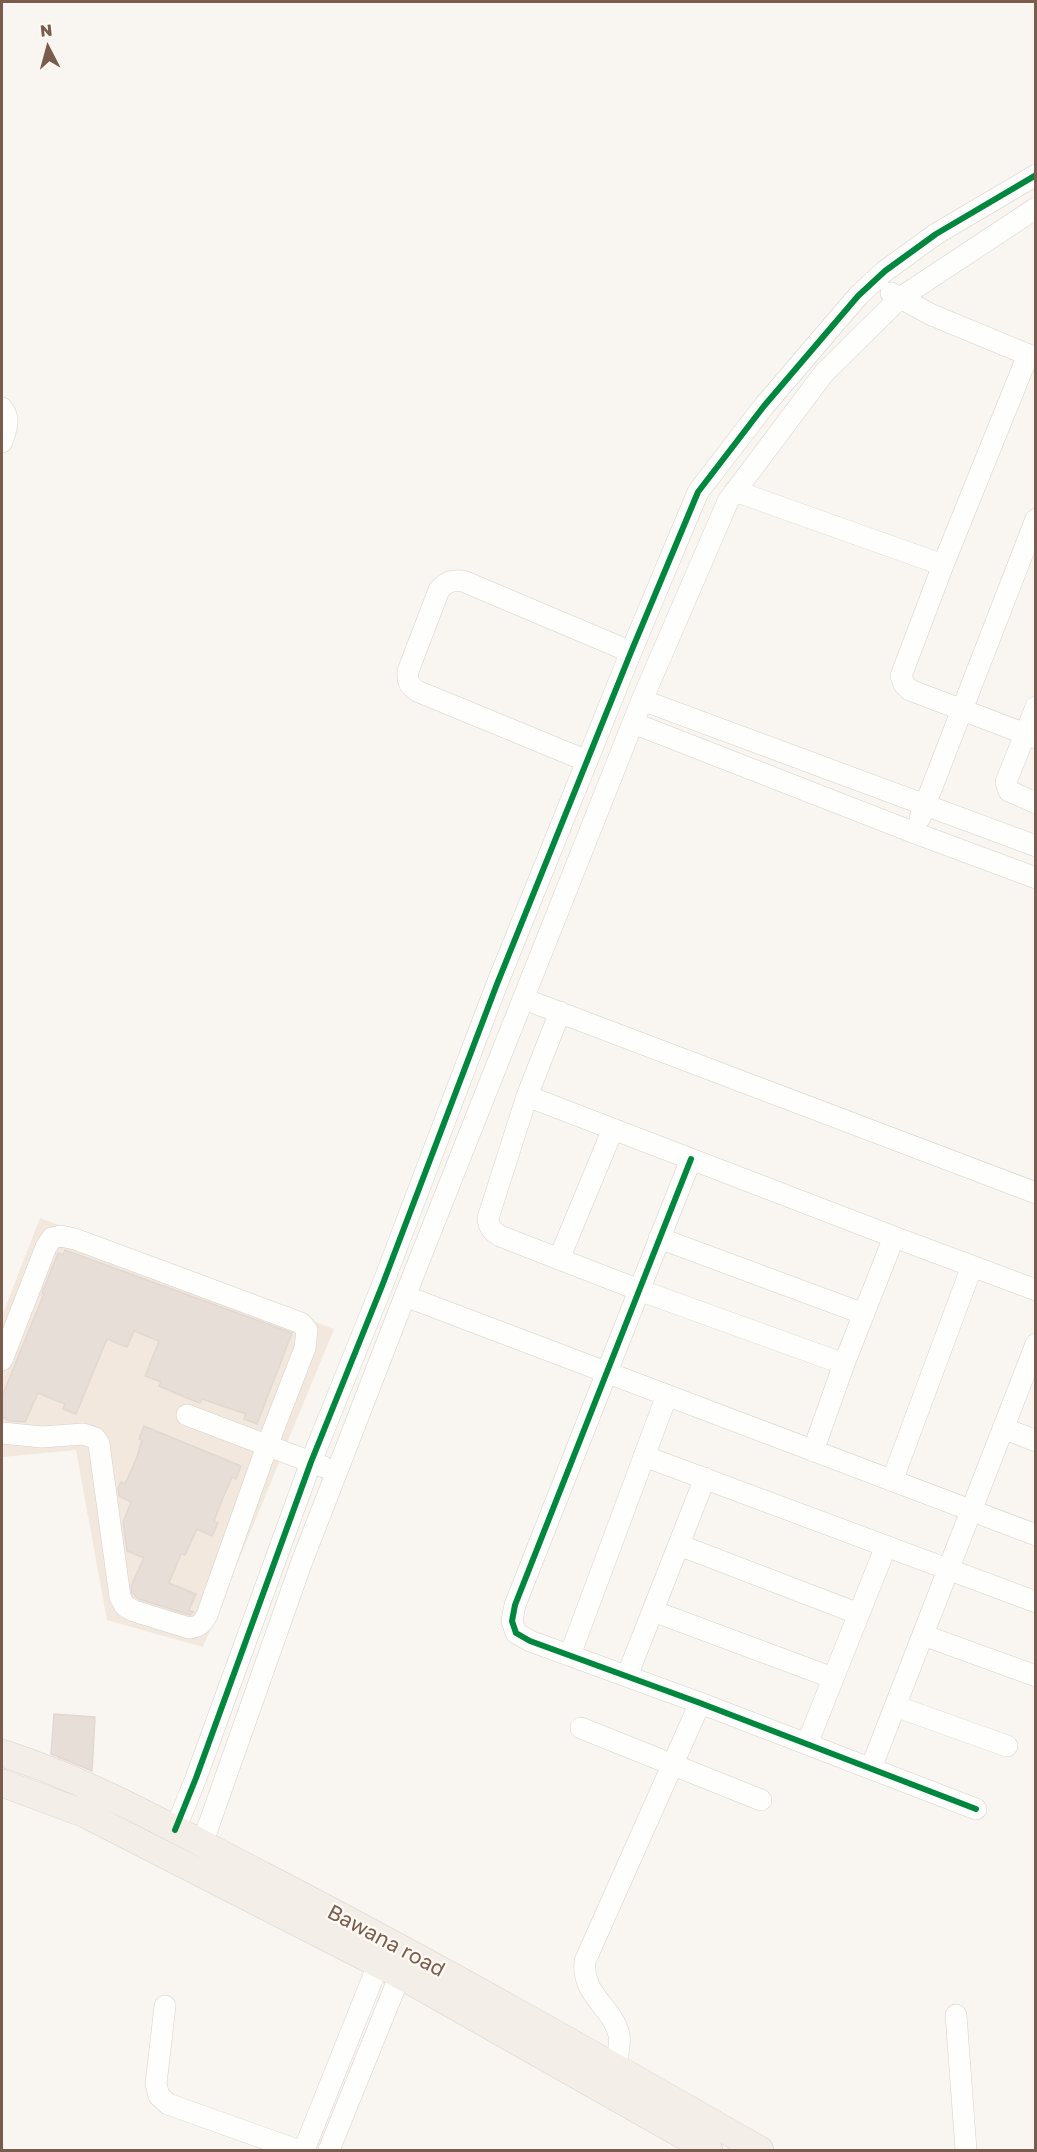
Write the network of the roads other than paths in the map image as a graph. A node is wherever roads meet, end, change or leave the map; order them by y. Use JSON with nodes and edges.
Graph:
{"nodes":[{"id":1,"x":1035,"y":175,"type":"edge"},
{"id":2,"x":1035,"y":208,"type":"edge"},
{"id":3,"x":872,"y":283,"type":"junction"},
{"id":4,"x":900,"y":298,"type":"junction"},
{"id":5,"x":1032,"y":356,"type":"edge"},
{"id":6,"x":2,"y":408,"type":"edge"},
{"id":7,"x":2,"y":442,"type":"edge"},
{"id":8,"x":735,"y":491,"type":"junction"},
{"id":9,"x":1035,"y":519,"type":"edge"},
{"id":10,"x":943,"y":565,"type":"junction"},
{"id":11,"x":631,"y":652,"type":"junction"},
{"id":12,"x":642,"y":700,"type":"junction"},
{"id":13,"x":1035,"y":707,"type":"edge"},
{"id":14,"x":962,"y":710,"type":"junction"},
{"id":15,"x":633,"y":723,"type":"junction"},
{"id":16,"x":1030,"y":736,"type":"edge"},
{"id":17,"x":587,"y":761,"type":"junction"},
{"id":18,"x":1035,"y":803,"type":"edge"},
{"id":19,"x":925,"y":806,"type":"junction"},
{"id":20,"x":915,"y":833,"type":"junction"},
{"id":21,"x":1035,"y":846,"type":"edge"},
{"id":22,"x":1035,"y":878,"type":"edge"},
{"id":23,"x":524,"y":999,"type":"junction"},
{"id":24,"x":560,"y":1012,"type":"junction"},
{"id":25,"x":527,"y":1096,"type":"junction"},
{"id":26,"x":613,"y":1129,"type":"junction"},
{"id":27,"x":690,"y":1159,"type":"junction"},
{"id":28,"x":1035,"y":1193,"type":"edge"},
{"id":29,"x":659,"y":1238,"type":"junction"},
{"id":30,"x":894,"y":1238,"type":"junction"},
{"id":31,"x":559,"y":1259,"type":"junction"},
{"id":32,"x":972,"y":1266,"type":"junction"},
{"id":33,"x":639,"y":1290,"type":"junction"},
{"id":34,"x":1035,"y":1290,"type":"edge"},
{"id":35,"x":405,"y":1296,"type":"junction"},
{"id":36,"x":864,"y":1314,"type":"junction"},
{"id":37,"x":1035,"y":1344,"type":"edge"},
{"id":38,"x":2,"y":1360,"type":"edge"},
{"id":39,"x":844,"y":1364,"type":"junction"},
{"id":40,"x":607,"y":1372,"type":"junction"},
{"id":41,"x":1029,"y":1378,"type":"edge"},
{"id":42,"x":667,"y":1395,"type":"junction"},
{"id":43,"x":187,"y":1415,"type":"dead end"},
{"id":44,"x":1003,"y":1428,"type":"junction"},
{"id":45,"x":2,"y":1433,"type":"edge"},
{"id":46,"x":1035,"y":1441,"type":"edge"},
{"id":47,"x":267,"y":1446,"type":"junction"},
{"id":48,"x":813,"y":1451,"type":"junction"},
{"id":49,"x":644,"y":1456,"type":"junction"},
{"id":50,"x":311,"y":1462,"type":"junction"},
{"id":51,"x":336,"y":1472,"type":"junction"},
{"id":52,"x":705,"y":1478,"type":"junction"},
{"id":53,"x":892,"y":1480,"type":"junction"},
{"id":54,"x":971,"y":1510,"type":"junction"},
{"id":55,"x":1035,"y":1535,"type":"edge"},
{"id":56,"x":679,"y":1545,"type":"junction"},
{"id":57,"x":886,"y":1546,"type":"junction"},
{"id":58,"x":948,"y":1569,"type":"junction"},
{"id":59,"x":1035,"y":1602,"type":"edge"},
{"id":60,"x":653,"y":1611,"type":"junction"},
{"id":61,"x":859,"y":1614,"type":"junction"},
{"id":62,"x":923,"y":1635,"type":"junction"},
{"id":63,"x":570,"y":1655,"type":"junction"},
{"id":64,"x":627,"y":1676,"type":"junction"},
{"id":65,"x":1035,"y":1676,"type":"edge"},
{"id":66,"x":833,"y":1678,"type":"junction"},
{"id":67,"x":700,"y":1703,"type":"junction"},
{"id":68,"x":896,"y":1706,"type":"junction"},
{"id":69,"x":581,"y":1728,"type":"dead end"},
{"id":70,"x":807,"y":1744,"type":"junction"},
{"id":71,"x":1007,"y":1746,"type":"dead end"},
{"id":72,"x":2,"y":1753,"type":"edge"},
{"id":73,"x":672,"y":1765,"type":"junction"},
{"id":74,"x":871,"y":1768,"type":"junction"},
{"id":75,"x":2,"y":1783,"type":"edge"},
{"id":76,"x":761,"y":1800,"type":"dead end"},
{"id":77,"x":976,"y":1809,"type":"dead end"},
{"id":78,"x":175,"y":1830,"type":"junction"},
{"id":79,"x":202,"y":1844,"type":"junction"},
{"id":80,"x":389,"y":1970,"type":"junction"},
{"id":81,"x":165,"y":2006,"type":"dead end"},
{"id":82,"x":956,"y":2015,"type":"dead end"},
{"id":83,"x":615,"y":2068,"type":"junction"},
{"id":84,"x":297,"y":2151,"type":"edge"},
{"id":85,"x":304,"y":2151,"type":"edge"},
{"id":86,"x":329,"y":2151,"type":"edge"},
{"id":87,"x":709,"y":2151,"type":"edge"},
{"id":88,"x":760,"y":2151,"type":"edge"},
{"id":89,"x":966,"y":2151,"type":"edge"}],
"edges":[{"from":1,"to":3,"type":"street"},
{"from":2,"to":4,"type":"street"},
{"from":3,"to":4,"type":"street"},
{"from":3,"to":11,"type":"street"},
{"from":4,"to":5,"type":"street"},
{"from":4,"to":8,"type":"street"},
{"from":5,"to":10,"type":"street"},
{"from":6,"to":7,"type":"street"},
{"from":8,"to":10,"type":"street"},
{"from":8,"to":12,"type":"street"},
{"from":9,"to":14,"type":"street"},
{"from":10,"to":14,"type":"street"},
{"from":11,"to":17,"type":"street"},
{"from":11,"to":17,"type":"street"},
{"from":12,"to":15,"type":"street"},
{"from":12,"to":19,"type":"street"},
{"from":13,"to":16,"type":"street"},
{"from":14,"to":16,"type":"street"},
{"from":14,"to":19,"type":"street"},
{"from":15,"to":20,"type":"street"},
{"from":15,"to":23,"type":"street"},
{"from":16,"to":18,"type":"street"},
{"from":17,"to":50,"type":"street"},
{"from":19,"to":20,"type":"street"},
{"from":19,"to":21,"type":"street"},
{"from":20,"to":22,"type":"street"},
{"from":23,"to":24,"type":"street"},
{"from":23,"to":35,"type":"street"},
{"from":24,"to":25,"type":"street"},
{"from":24,"to":28,"type":"street"},
{"from":25,"to":26,"type":"street"},
{"from":25,"to":31,"type":"street"},
{"from":26,"to":27,"type":"street"},
{"from":26,"to":31,"type":"street"},
{"from":27,"to":29,"type":"street"},
{"from":27,"to":30,"type":"street"},
{"from":29,"to":33,"type":"street"},
{"from":29,"to":36,"type":"street"},
{"from":30,"to":32,"type":"street"},
{"from":30,"to":36,"type":"street"},
{"from":31,"to":33,"type":"street"},
{"from":32,"to":34,"type":"street"},
{"from":32,"to":53,"type":"street"},
{"from":33,"to":39,"type":"street"},
{"from":33,"to":40,"type":"street"},
{"from":35,"to":40,"type":"street"},
{"from":35,"to":51,"type":"street"},
{"from":36,"to":39,"type":"street"},
{"from":37,"to":41,"type":"street"},
{"from":38,"to":47,"type":"street"},
{"from":39,"to":48,"type":"street"},
{"from":40,"to":42,"type":"street"},
{"from":40,"to":63,"type":"street"},
{"from":41,"to":44,"type":"street"},
{"from":42,"to":48,"type":"street"},
{"from":42,"to":49,"type":"street"},
{"from":43,"to":47,"type":"street"},
{"from":44,"to":46,"type":"street"},
{"from":44,"to":54,"type":"street"},
{"from":45,"to":47,"type":"street"},
{"from":47,"to":50,"type":"street"},
{"from":48,"to":53,"type":"street"},
{"from":49,"to":52,"type":"street"},
{"from":49,"to":63,"type":"street"},
{"from":50,"to":51,"type":"street"},
{"from":50,"to":78,"type":"street"},
{"from":51,"to":79,"type":"street"},
{"from":52,"to":56,"type":"street"},
{"from":52,"to":57,"type":"street"},
{"from":53,"to":54,"type":"street"},
{"from":54,"to":55,"type":"street"},
{"from":54,"to":58,"type":"street"},
{"from":56,"to":60,"type":"street"},
{"from":56,"to":61,"type":"street"},
{"from":57,"to":58,"type":"street"},
{"from":57,"to":61,"type":"street"},
{"from":58,"to":59,"type":"street"},
{"from":58,"to":62,"type":"street"},
{"from":60,"to":64,"type":"street"},
{"from":60,"to":66,"type":"street"},
{"from":61,"to":66,"type":"street"},
{"from":62,"to":65,"type":"street"},
{"from":62,"to":68,"type":"street"},
{"from":63,"to":64,"type":"street"},
{"from":64,"to":67,"type":"street"},
{"from":66,"to":70,"type":"street"},
{"from":67,"to":70,"type":"street"},
{"from":67,"to":73,"type":"street"},
{"from":68,"to":71,"type":"street"},
{"from":68,"to":74,"type":"street"},
{"from":69,"to":73,"type":"street"},
{"from":70,"to":74,"type":"street"},
{"from":72,"to":78,"type":"main road","name":"Bawana road"},
{"from":73,"to":76,"type":"street"},
{"from":73,"to":83,"type":"street"},
{"from":74,"to":77,"type":"street"},
{"from":75,"to":80,"type":"main road","name":"Bawana road"},
{"from":78,"to":79,"type":"main road","name":"Bawana road"},
{"from":79,"to":83,"type":"main road","name":"Bawana road"},
{"from":80,"to":85,"type":"street"},
{"from":80,"to":86,"type":"street"},
{"from":80,"to":87,"type":"main road","name":"Bawana road"},
{"from":81,"to":84,"type":"street"},
{"from":82,"to":89,"type":"street"},
{"from":83,"to":88,"type":"main road","name":"Bawana road"}]}
